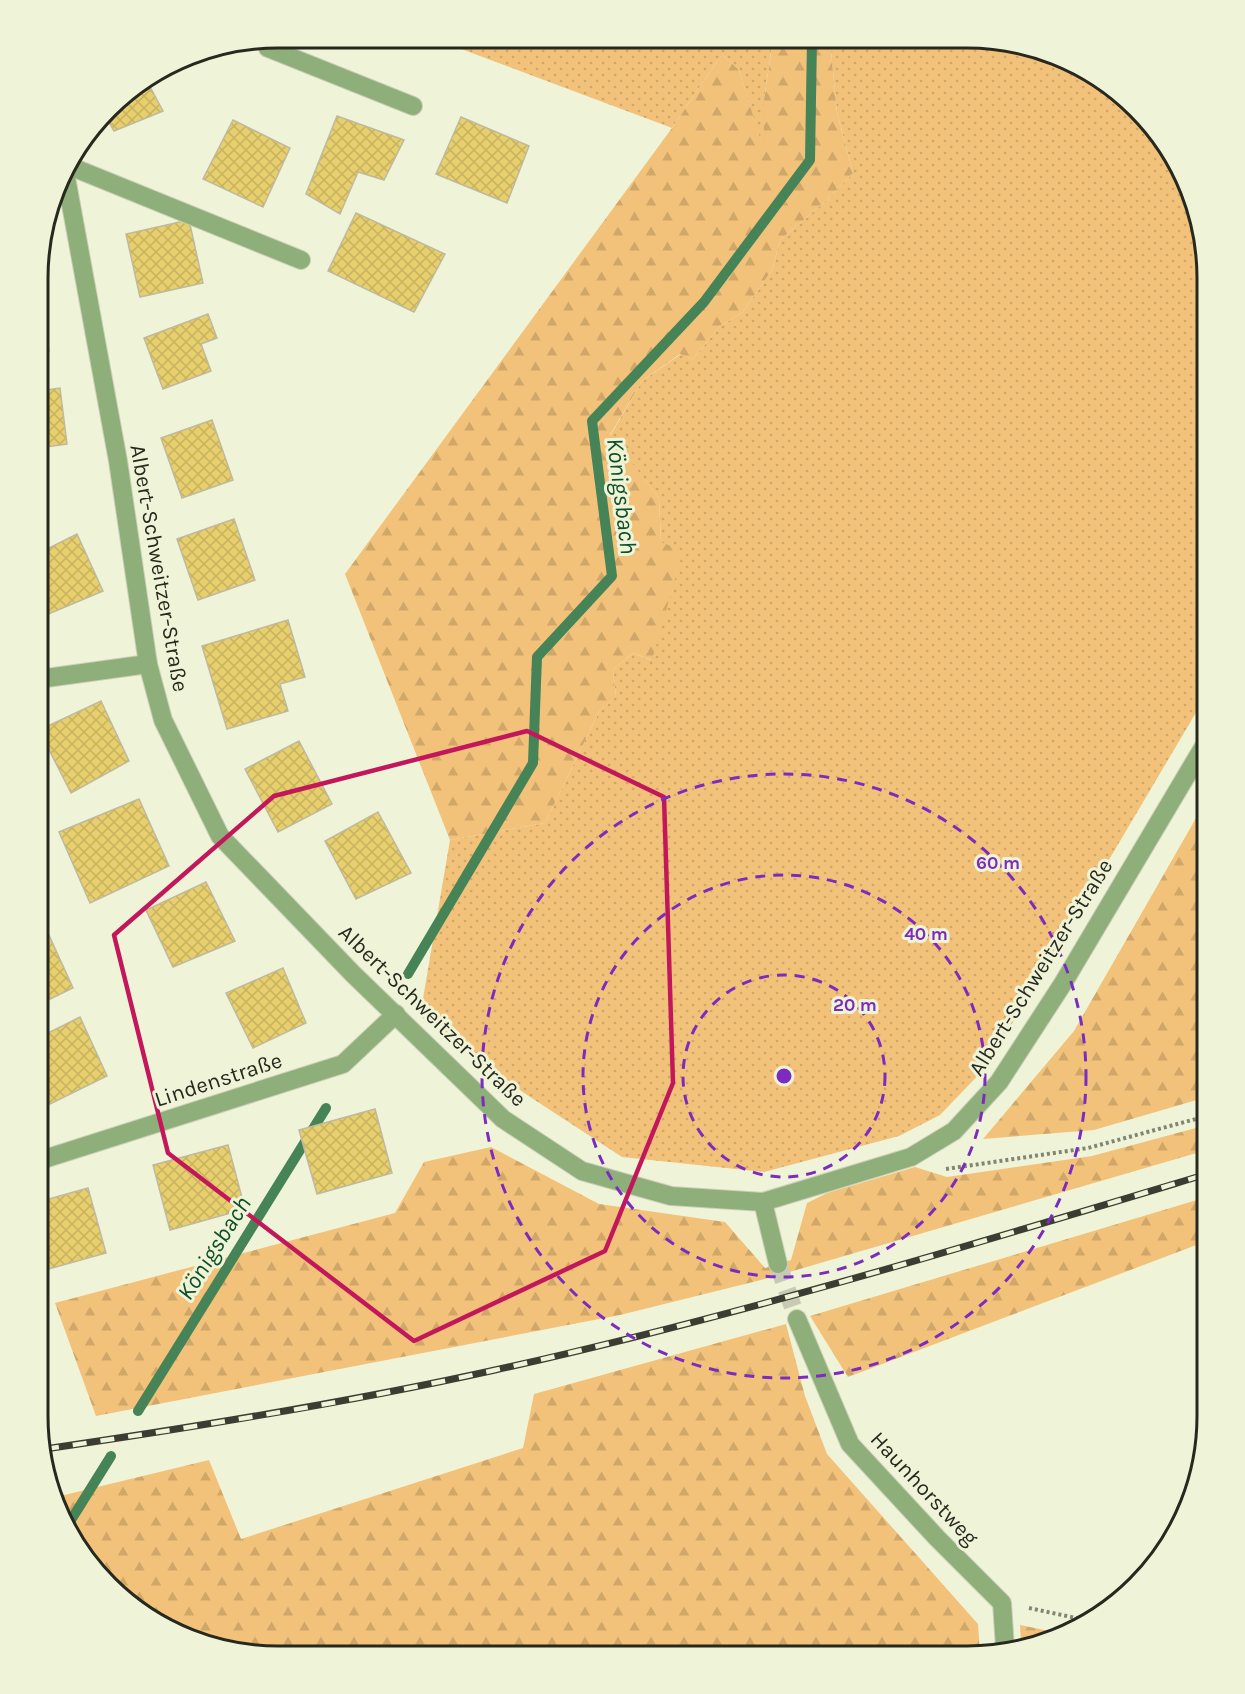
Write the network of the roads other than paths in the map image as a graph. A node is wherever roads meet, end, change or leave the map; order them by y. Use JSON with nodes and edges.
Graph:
{"nodes":[{"id":1,"x":268,"y":48,"type":"edge"},
{"id":2,"x":414,"y":106,"type":"dead end"},
{"id":3,"x":76,"y":169,"type":"edge"},
{"id":4,"x":67,"y":185,"type":"edge"},
{"id":5,"x":301,"y":261,"type":"dead end"},
{"id":6,"x":148,"y":664,"type":"junction"},
{"id":7,"x":48,"y":677,"type":"edge"},
{"id":8,"x":1197,"y":758,"type":"edge"},
{"id":9,"x":396,"y":1014,"type":"junction"},
{"id":10,"x":48,"y":1158,"type":"edge"},
{"id":11,"x":763,"y":1202,"type":"junction"},
{"id":12,"x":777,"y":1264,"type":"tunnel mouth"},
{"id":13,"x":797,"y":1319,"type":"tunnel mouth"},
{"id":14,"x":1005,"y":1643,"type":"edge"}],
"edges":[{"from":1,"to":2,"type":"street"},
{"from":3,"to":5,"type":"street"},
{"from":4,"to":6,"type":"street","name":"Albert-Schweitzer-Straße"},
{"from":6,"to":7,"type":"street"},
{"from":6,"to":9,"type":"street","name":"Albert-Schweitzer-Straße"},
{"from":8,"to":11,"type":"street","name":"Albert-Schweitzer-Straße"},
{"from":9,"to":10,"type":"street","name":"Lindenstraße"},
{"from":9,"to":11,"type":"street","name":"Albert-Schweitzer-Straße"},
{"from":11,"to":12,"type":"street"},
{"from":13,"to":14,"type":"street","name":"Haunhorstweg"}]}
